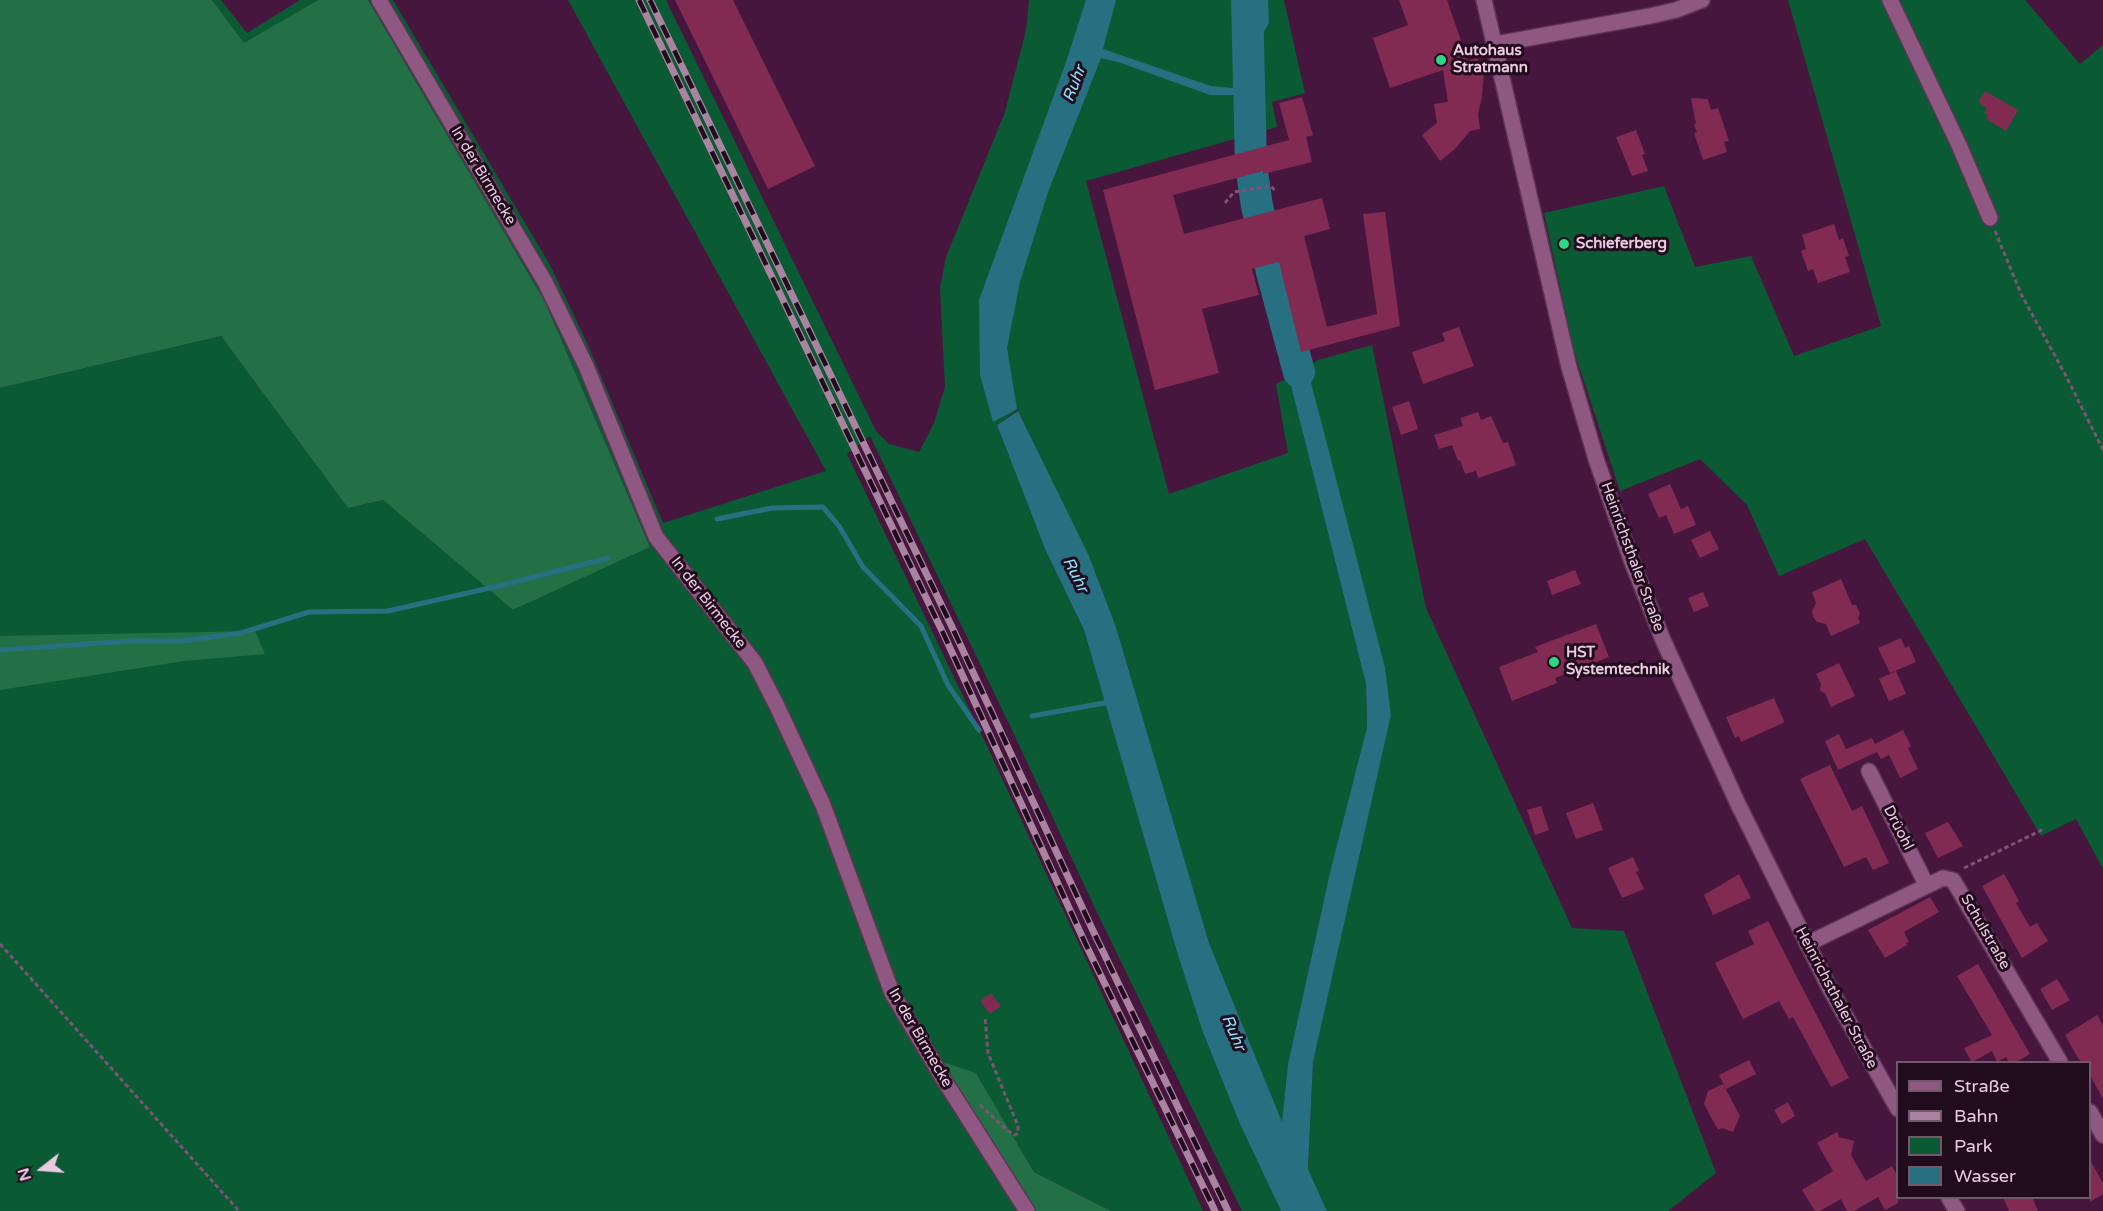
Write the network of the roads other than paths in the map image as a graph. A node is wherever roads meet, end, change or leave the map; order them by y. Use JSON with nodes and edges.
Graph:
{"nodes":[{"id":1,"x":380,"y":0,"type":"edge"},
{"id":2,"x":1484,"y":0,"type":"edge"},
{"id":3,"x":1701,"y":0,"type":"edge"},
{"id":4,"x":1890,"y":0,"type":"edge"},
{"id":5,"x":1496,"y":44,"type":"junction"},
{"id":6,"x":1990,"y":218,"type":"road end"},
{"id":7,"x":1869,"y":771,"type":"dead end"},
{"id":8,"x":1927,"y":886,"type":"junction"},
{"id":9,"x":1807,"y":944,"type":"junction"},
{"id":10,"x":2059,"y":1061,"type":"edge"},
{"id":11,"x":1896,"y":1106,"type":"edge"},
{"id":12,"x":2091,"y":1114,"type":"edge"},
{"id":13,"x":2103,"y":1135,"type":"edge"},
{"id":14,"x":1027,"y":1211,"type":"edge"}],
"edges":[{"from":1,"to":14,"type":"street","name":"In der Birmecke"},
{"from":2,"to":5,"type":"street","name":"Heinrichsthaler Straße"},
{"from":3,"to":5,"type":"street"},
{"from":4,"to":6,"type":"street"},
{"from":5,"to":9,"type":"street","name":"Heinrichsthaler Straße"},
{"from":7,"to":8,"type":"street","name":"Drüohl"},
{"from":8,"to":9,"type":"street"},
{"from":8,"to":10,"type":"street","name":"Schulstraße"},
{"from":9,"to":11,"type":"street","name":"Heinrichsthaler Straße"},
{"from":12,"to":13,"type":"street"}]}
